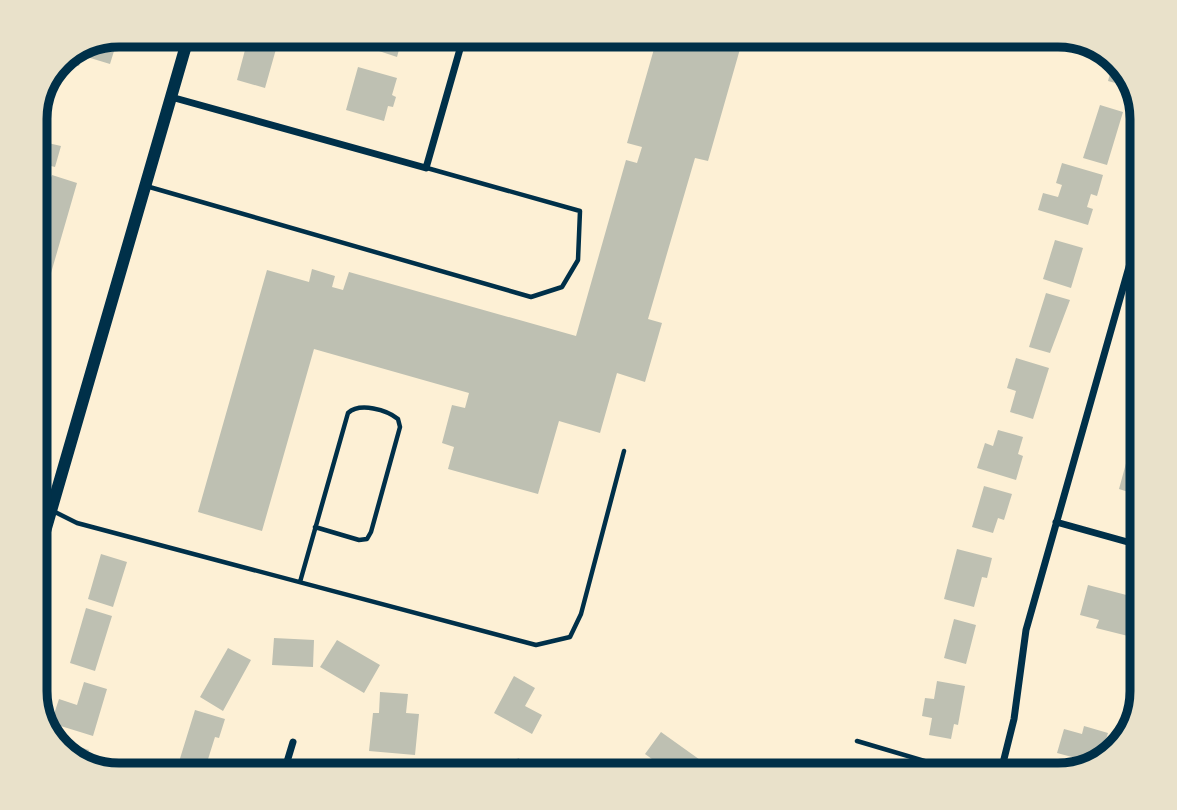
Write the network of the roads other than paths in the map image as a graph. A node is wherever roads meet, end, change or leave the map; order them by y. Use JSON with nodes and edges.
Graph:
{"nodes":[{"id":1,"x":185,"y":47,"type":"edge"},
{"id":2,"x":460,"y":47,"type":"edge"},
{"id":3,"x":171,"y":97,"type":"junction"},
{"id":4,"x":425,"y":168,"type":"junction"},
{"id":5,"x":145,"y":186,"type":"junction"},
{"id":6,"x":1130,"y":263,"type":"edge"},
{"id":7,"x":624,"y":451,"type":"dead end"},
{"id":8,"x":47,"y":509,"type":"edge"},
{"id":9,"x":51,"y":510,"type":"junction"},
{"id":10,"x":1056,"y":522,"type":"junction"},
{"id":11,"x":47,"y":524,"type":"edge"},
{"id":12,"x":316,"y":527,"type":"junction"},
{"id":13,"x":1130,"y":543,"type":"edge"},
{"id":14,"x":300,"y":582,"type":"junction"},
{"id":15,"x":293,"y":741,"type":"dead end"},
{"id":16,"x":857,"y":741,"type":"dead end"},
{"id":17,"x":287,"y":763,"type":"edge"},
{"id":18,"x":931,"y":763,"type":"edge"},
{"id":19,"x":1003,"y":763,"type":"edge"}],
"edges":[{"from":1,"to":3,"type":"street"},
{"from":2,"to":4,"type":"street"},
{"from":3,"to":4,"type":"street"},
{"from":3,"to":5,"type":"street"},
{"from":4,"to":5,"type":"lane"},
{"from":5,"to":9,"type":"street"},
{"from":6,"to":10,"type":"street"},
{"from":7,"to":14,"type":"lane"},
{"from":8,"to":9,"type":"street"},
{"from":9,"to":11,"type":"street"},
{"from":9,"to":14,"type":"lane"},
{"from":10,"to":13,"type":"street"},
{"from":10,"to":19,"type":"street"},
{"from":12,"to":12,"type":"lane"},
{"from":12,"to":14,"type":"lane"},
{"from":15,"to":17,"type":"street"},
{"from":16,"to":18,"type":"lane"}]}
